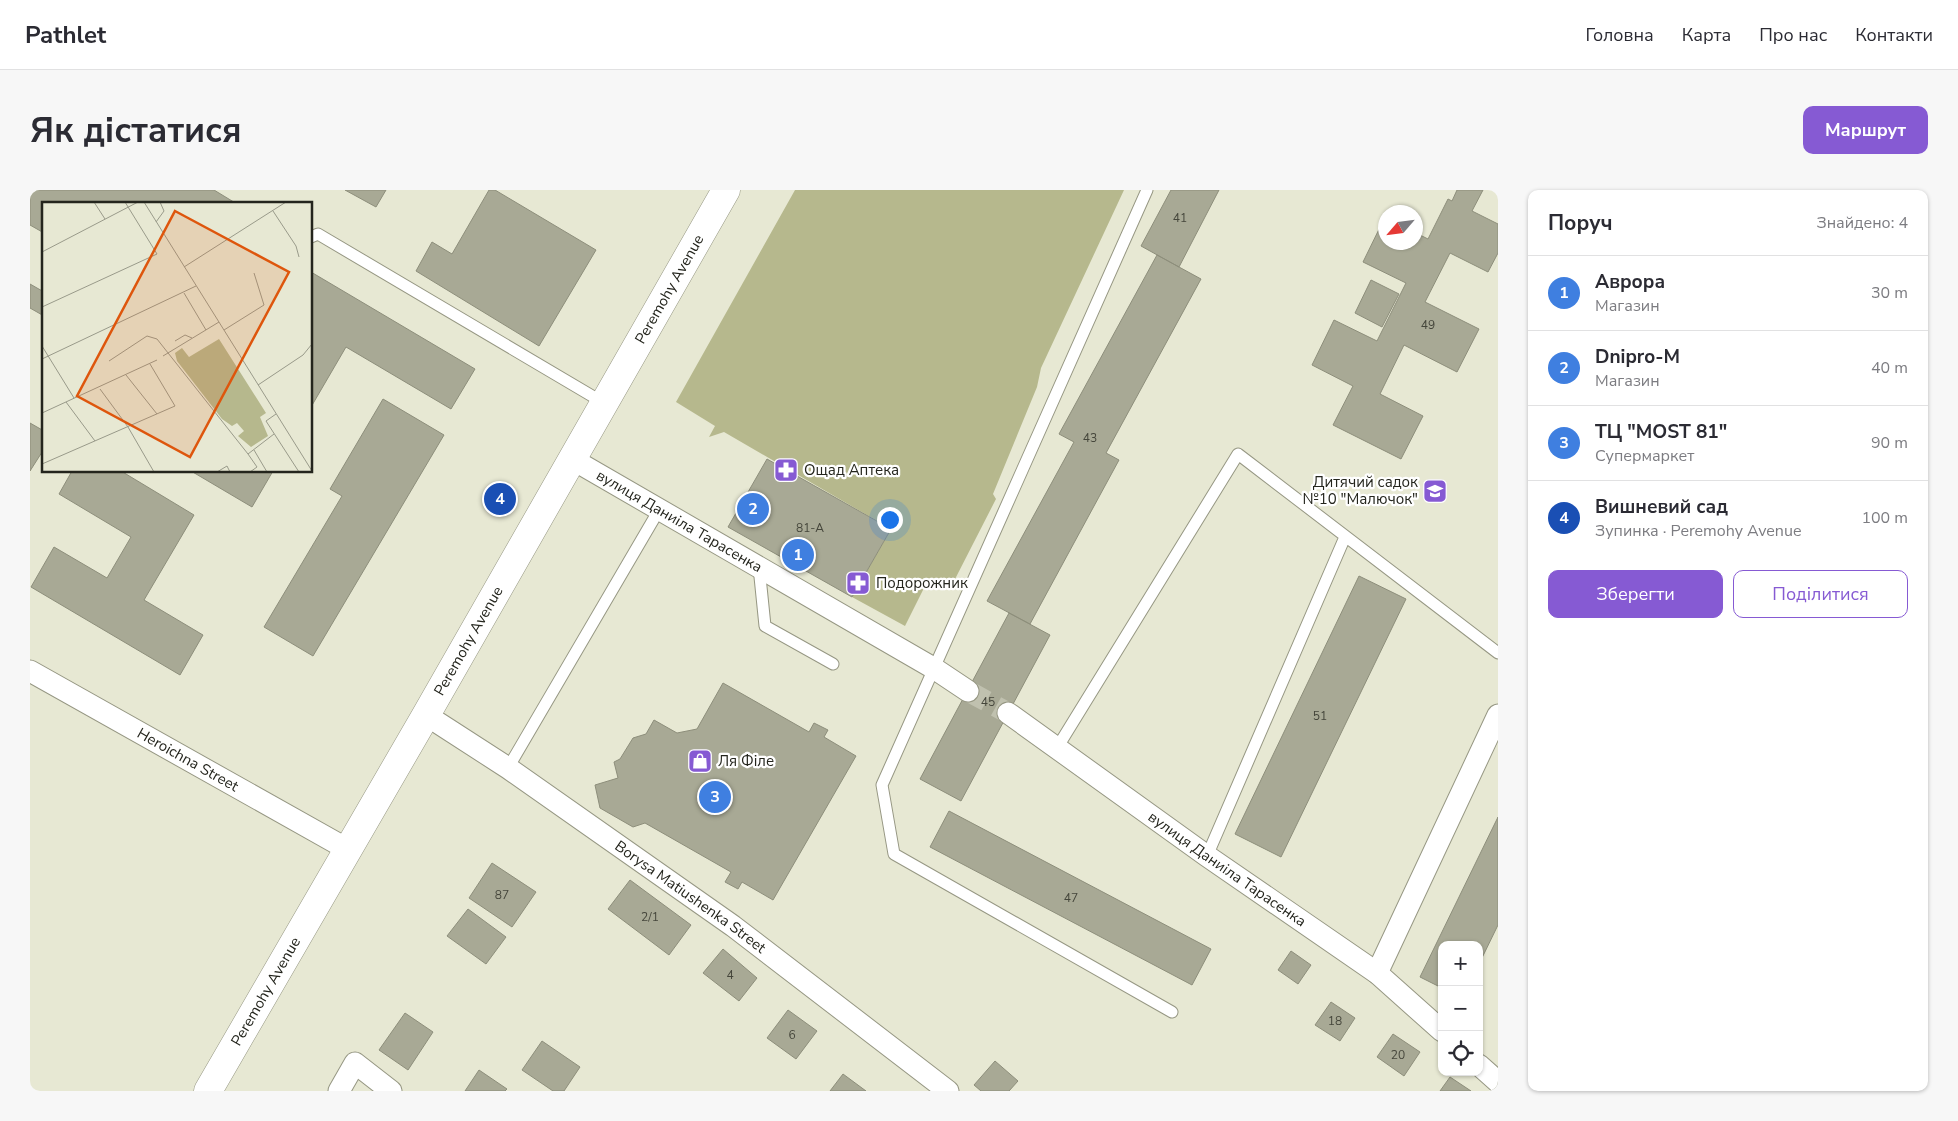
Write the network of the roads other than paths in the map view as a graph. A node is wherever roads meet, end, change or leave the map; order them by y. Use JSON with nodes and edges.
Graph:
{"nodes":[{"id":1,"x":726,"y":190,"type":"edge"},
{"id":2,"x":1146,"y":190,"type":"edge"},
{"id":3,"x":312,"y":237,"type":"edge"},
{"id":4,"x":604,"y":402,"type":"junction"},
{"id":5,"x":572,"y":459,"type":"junction"},
{"id":6,"x":659,"y":510,"type":"junction"},
{"id":7,"x":1345,"y":537,"type":"junction"},
{"id":8,"x":759,"y":567,"type":"junction"},
{"id":9,"x":1498,"y":653,"type":"edge"},
{"id":10,"x":833,"y":664,"type":"dead end"},
{"id":11,"x":935,"y":669,"type":"junction"},
{"id":12,"x":30,"y":671,"type":"edge"},
{"id":13,"x":968,"y":690,"type":"tunnel mouth"},
{"id":14,"x":1008,"y":713,"type":"tunnel mouth"},
{"id":15,"x":426,"y":715,"type":"junction"},
{"id":16,"x":1498,"y":715,"type":"edge"},
{"id":17,"x":1058,"y":748,"type":"junction"},
{"id":18,"x":508,"y":768,"type":"junction"},
{"id":19,"x":347,"y":849,"type":"junction"},
{"id":20,"x":1207,"y":856,"type":"junction"},
{"id":21,"x":1377,"y":973,"type":"junction"},
{"id":22,"x":1172,"y":1012,"type":"dead end"},
{"id":23,"x":1438,"y":1027,"type":"edge"},
{"id":24,"x":1483,"y":1069,"type":"edge"},
{"id":25,"x":1498,"y":1082,"type":"edge"},
{"id":26,"x":208,"y":1091,"type":"edge"},
{"id":27,"x":338,"y":1091,"type":"edge"},
{"id":28,"x":392,"y":1091,"type":"edge"},
{"id":29,"x":948,"y":1091,"type":"edge"}],
"edges":[{"from":1,"to":4,"type":"main road","name":"Peremohy Avenue"},
{"from":2,"to":11,"type":"lane"},
{"from":3,"to":4,"type":"lane"},
{"from":4,"to":5,"type":"main road","name":"Peremohy Avenue"},
{"from":5,"to":6,"type":"street","name":"вулиця Даниіла Тарасенка"},
{"from":5,"to":15,"type":"main road","name":"Peremohy Avenue"},
{"from":6,"to":8,"type":"street","name":"вулиця Даниіла Тарасенка"},
{"from":6,"to":18,"type":"lane"},
{"from":7,"to":9,"type":"lane"},
{"from":7,"to":17,"type":"lane"},
{"from":7,"to":20,"type":"lane"},
{"from":8,"to":10,"type":"lane"},
{"from":8,"to":11,"type":"street","name":"вулиця Даниіла Тарасенка"},
{"from":11,"to":13,"type":"street","name":"вулиця Даниіла Тарасенка"},
{"from":11,"to":22,"type":"lane"},
{"from":12,"to":19,"type":"street","name":"Heroichna Street"},
{"from":14,"to":17,"type":"street","name":"вулиця Даниіла Тарасенка"},
{"from":15,"to":18,"type":"street","name":"Borysa Matiushenka Street"},
{"from":15,"to":19,"type":"main road","name":"Peremohy Avenue"},
{"from":16,"to":21,"type":"street"},
{"from":17,"to":20,"type":"street","name":"вулиця Даниіла Тарасенка"},
{"from":18,"to":29,"type":"street","name":"Borysa Matiushenka Street"},
{"from":19,"to":26,"type":"main road","name":"Peremohy Avenue"},
{"from":20,"to":21,"type":"street","name":"вулиця Даниіла Тарасенка"},
{"from":21,"to":23,"type":"street","name":"вулиця Даниіла Тарасенка"},
{"from":24,"to":25,"type":"street"},
{"from":27,"to":28,"type":"street"}]}
